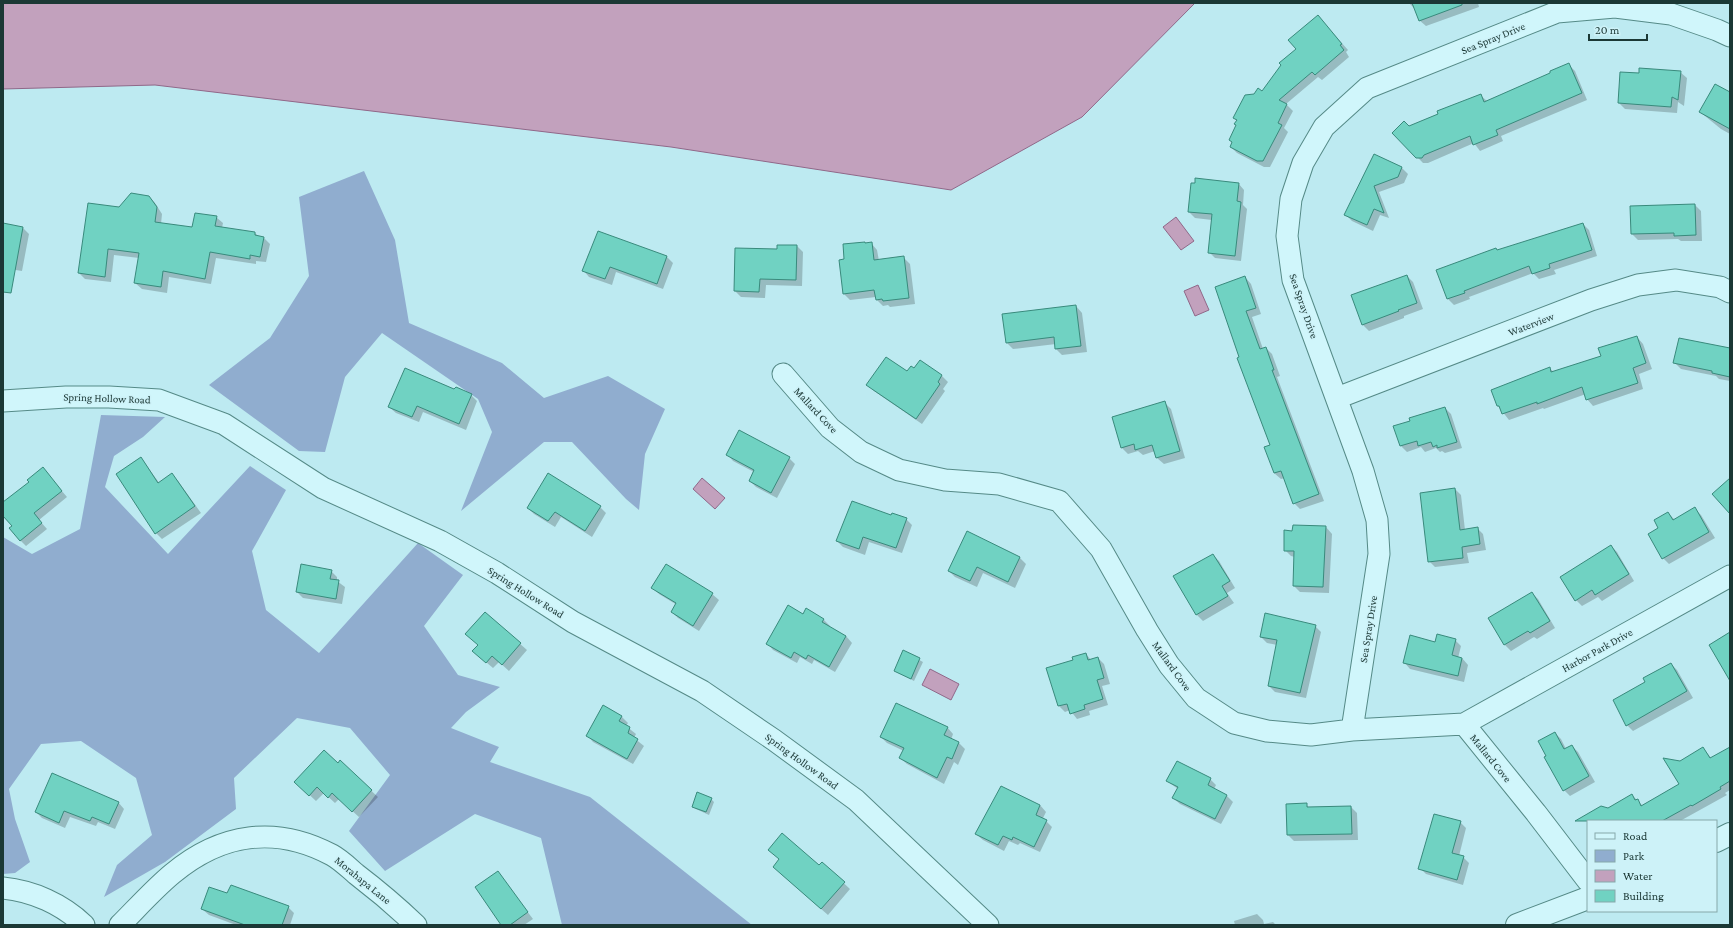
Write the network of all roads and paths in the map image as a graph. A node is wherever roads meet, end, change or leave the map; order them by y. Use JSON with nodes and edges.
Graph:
{"nodes":[{"id":1,"x":1730,"y":36,"type":"edge"},
{"id":2,"x":1730,"y":292,"type":"edge"},
{"id":3,"x":783,"y":374,"type":"dead end"},
{"id":4,"x":1337,"y":398,"type":"junction"},
{"id":5,"x":3,"y":401,"type":"edge"},
{"id":6,"x":1730,"y":576,"type":"edge"},
{"id":7,"x":1464,"y":724,"type":"junction"},
{"id":8,"x":1352,"y":730,"type":"junction"},
{"id":9,"x":1730,"y":834,"type":"edge"},
{"id":10,"x":1717,"y":840,"type":"edge"},
{"id":11,"x":1587,"y":880,"type":"edge"},
{"id":12,"x":3,"y":888,"type":"edge"},
{"id":13,"x":1587,"y":898,"type":"edge"},
{"id":14,"x":84,"y":925,"type":"edge"},
{"id":15,"x":120,"y":925,"type":"edge"},
{"id":16,"x":416,"y":925,"type":"edge"},
{"id":17,"x":988,"y":925,"type":"edge"},
{"id":18,"x":1517,"y":925,"type":"edge"}],
"edges":[{"from":1,"to":4,"type":"street","name":"Sea Spray Drive"},
{"from":2,"to":4,"type":"street","name":"Waterview"},
{"from":3,"to":8,"type":"street","name":"Mallard Cove"},
{"from":4,"to":8,"type":"street","name":"Sea Spray Drive"},
{"from":5,"to":17,"type":"street","name":"Spring Hollow Road"},
{"from":6,"to":7,"type":"street","name":"Harbor Park Drive"},
{"from":7,"to":8,"type":"street","name":"Mallard Cove"},
{"from":7,"to":11,"type":"street","name":"Mallard Cove"},
{"from":9,"to":10,"type":"street"},
{"from":12,"to":14,"type":"street"},
{"from":13,"to":18,"type":"street"},
{"from":15,"to":16,"type":"street","name":"Morahapa Lane"}]}
